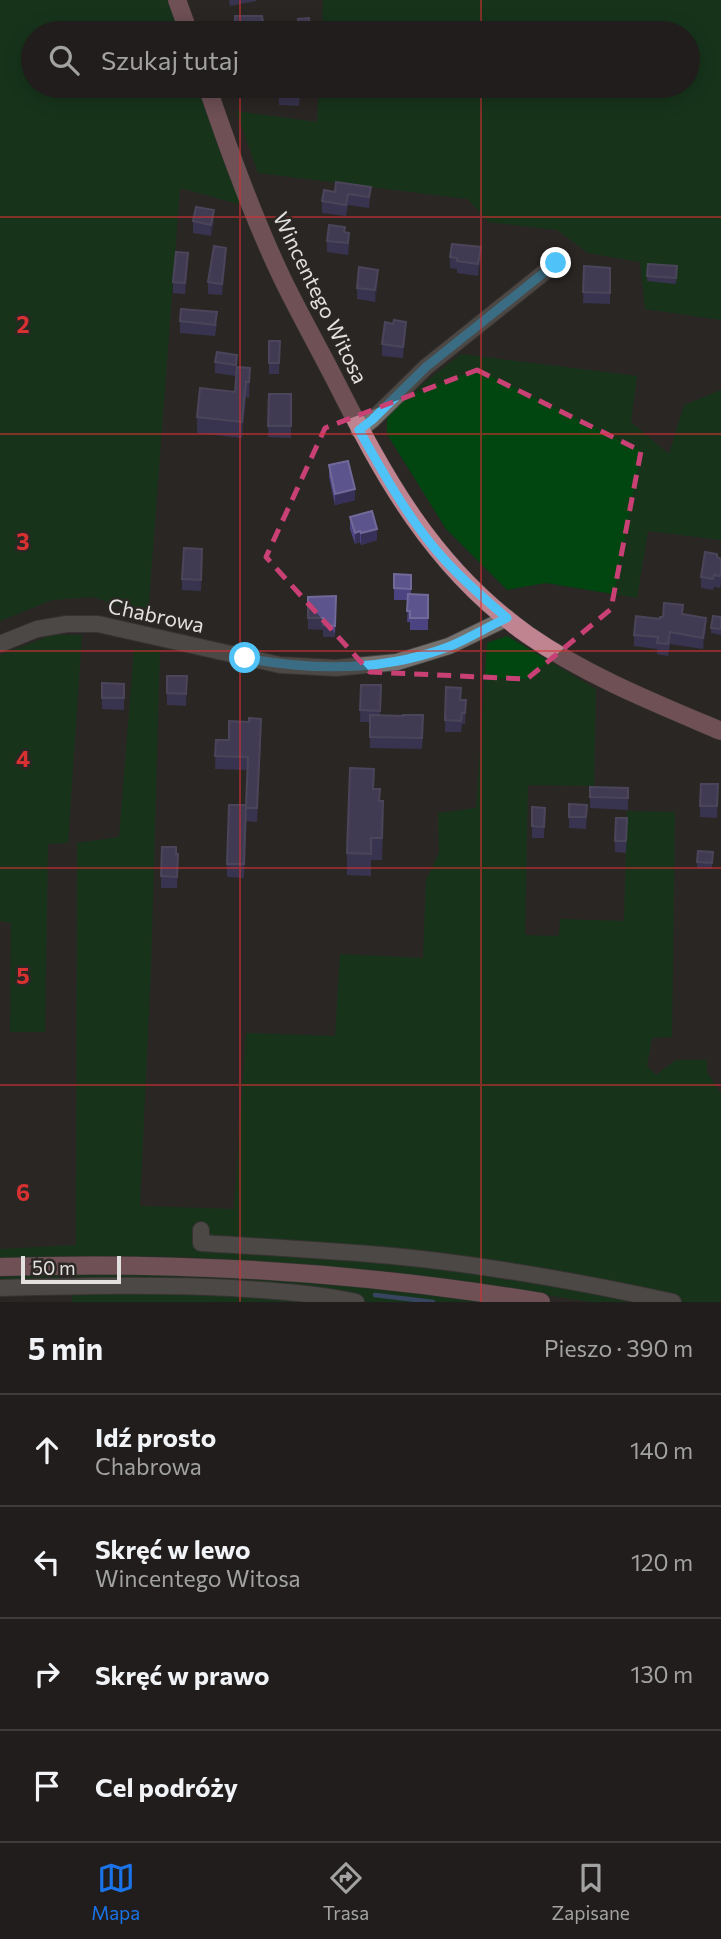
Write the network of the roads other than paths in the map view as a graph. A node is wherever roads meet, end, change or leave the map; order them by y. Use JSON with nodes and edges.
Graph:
{"nodes":[{"id":1,"x":177,"y":0,"type":"edge"},
{"id":2,"x":185,"y":21,"type":"edge"},
{"id":3,"x":211,"y":98,"type":"edge"},
{"id":4,"x":556,"y":263,"type":"dead end"},
{"id":5,"x":359,"y":430,"type":"junction"},
{"id":6,"x":507,"y":618,"type":"junction"},
{"id":7,"x":0,"y":644,"type":"edge"},
{"id":8,"x":721,"y":732,"type":"edge"},
{"id":9,"x":201,"y":1230,"type":"dead end"},
{"id":10,"x":0,"y":1267,"type":"edge"},
{"id":11,"x":0,"y":1288,"type":"edge"},
{"id":12,"x":356,"y":1302,"type":"edge"},
{"id":13,"x":541,"y":1302,"type":"edge"},
{"id":14,"x":673,"y":1302,"type":"edge"}],
"edges":[{"from":1,"to":2,"type":"main road"},
{"from":3,"to":5,"type":"main road","name":"Wincentego Witosa"},
{"from":4,"to":5,"type":"street"},
{"from":5,"to":6,"type":"main road","name":"Wincentego Witosa"},
{"from":6,"to":7,"type":"street","name":"Chabrowa"},
{"from":6,"to":8,"type":"main road","name":"Wincentego Witosa"},
{"from":9,"to":14,"type":"street"},
{"from":10,"to":13,"type":"main road"},
{"from":11,"to":12,"type":"street"}]}
